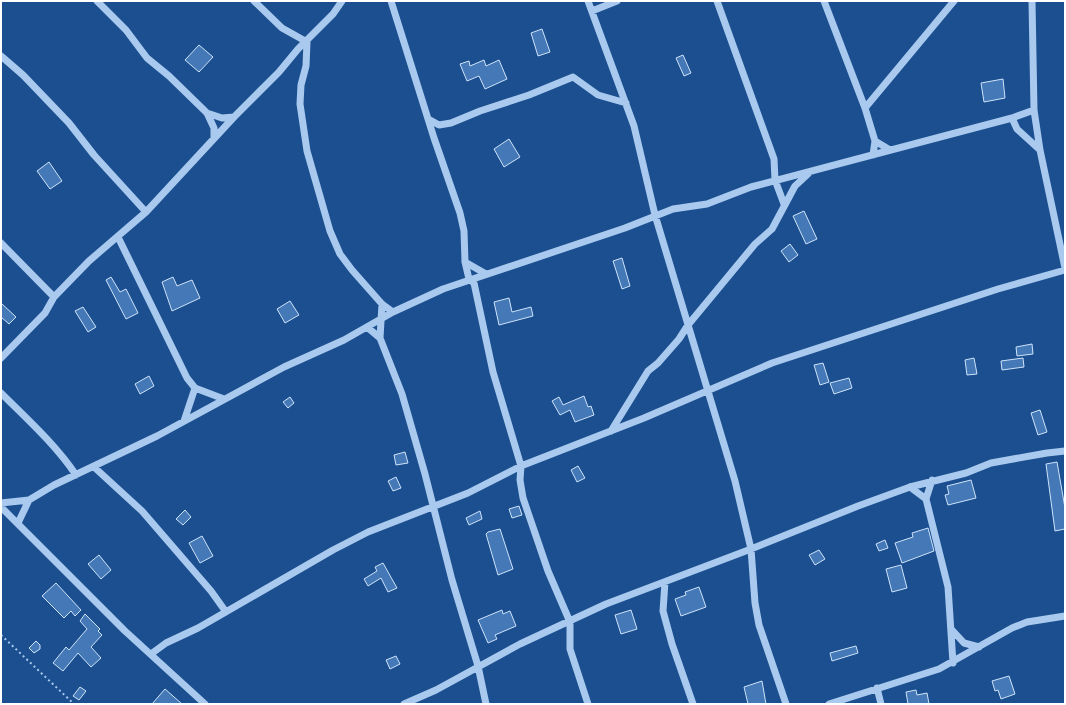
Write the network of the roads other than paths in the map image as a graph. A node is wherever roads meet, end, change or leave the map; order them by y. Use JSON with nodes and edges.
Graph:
{"nodes":[{"id":1,"x":97,"y":1,"type":"edge"},
{"id":2,"x":254,"y":1,"type":"edge"},
{"id":3,"x":342,"y":1,"type":"edge"},
{"id":4,"x":391,"y":1,"type":"edge"},
{"id":5,"x":588,"y":1,"type":"edge"},
{"id":6,"x":617,"y":1,"type":"edge"},
{"id":7,"x":717,"y":1,"type":"edge"},
{"id":8,"x":824,"y":1,"type":"edge"},
{"id":9,"x":954,"y":1,"type":"edge"},
{"id":10,"x":1032,"y":1,"type":"edge"},
{"id":11,"x":592,"y":11,"type":"junction"},
{"id":12,"x":307,"y":42,"type":"junction"},
{"id":13,"x":1,"y":56,"type":"edge"},
{"id":14,"x":626,"y":103,"type":"junction"},
{"id":15,"x":865,"y":108,"type":"junction"},
{"id":16,"x":1034,"y":110,"type":"junction"},
{"id":17,"x":207,"y":113,"type":"junction"},
{"id":18,"x":234,"y":117,"type":"junction"},
{"id":19,"x":1012,"y":118,"type":"junction"},
{"id":20,"x":430,"y":120,"type":"junction"},
{"id":21,"x":214,"y":138,"type":"junction"},
{"id":22,"x":875,"y":141,"type":"junction"},
{"id":23,"x":890,"y":150,"type":"junction"},
{"id":24,"x":1040,"y":150,"type":"junction"},
{"id":25,"x":873,"y":155,"type":"junction"},
{"id":26,"x":812,"y":171,"type":"junction"},
{"id":27,"x":775,"y":180,"type":"junction"},
{"id":28,"x":784,"y":204,"type":"junction"},
{"id":29,"x":146,"y":212,"type":"junction"},
{"id":30,"x":655,"y":215,"type":"junction"},
{"id":31,"x":118,"y":238,"type":"junction"},
{"id":32,"x":1,"y":243,"type":"edge"},
{"id":33,"x":465,"y":262,"type":"junction"},
{"id":34,"x":1065,"y":269,"type":"edge"},
{"id":35,"x":486,"y":274,"type":"junction"},
{"id":36,"x":469,"y":279,"type":"junction"},
{"id":37,"x":54,"y":297,"type":"junction"},
{"id":38,"x":382,"y":304,"type":"junction"},
{"id":39,"x":393,"y":312,"type":"junction"},
{"id":40,"x":382,"y":318,"type":"junction"},
{"id":41,"x":688,"y":325,"type":"junction"},
{"id":42,"x":367,"y":328,"type":"junction"},
{"id":43,"x":380,"y":338,"type":"junction"},
{"id":44,"x":1,"y":358,"type":"edge"},
{"id":45,"x":195,"y":388,"type":"junction"},
{"id":46,"x":707,"y":390,"type":"junction"},
{"id":47,"x":1,"y":393,"type":"edge"},
{"id":48,"x":224,"y":400,"type":"junction"},
{"id":49,"x":184,"y":421,"type":"junction"},
{"id":50,"x":611,"y":431,"type":"junction"},
{"id":51,"x":1065,"y":451,"type":"edge"},
{"id":52,"x":521,"y":466,"type":"junction"},
{"id":53,"x":94,"y":467,"type":"junction"},
{"id":54,"x":76,"y":475,"type":"junction"},
{"id":55,"x":932,"y":480,"type":"junction"},
{"id":56,"x":910,"y":487,"type":"junction"},
{"id":57,"x":926,"y":499,"type":"junction"},
{"id":58,"x":29,"y":500,"type":"junction"},
{"id":59,"x":1,"y":503,"type":"edge"},
{"id":60,"x":1,"y":507,"type":"edge"},
{"id":61,"x":434,"y":508,"type":"junction"},
{"id":62,"x":18,"y":524,"type":"junction"},
{"id":63,"x":751,"y":549,"type":"junction"},
{"id":64,"x":665,"y":582,"type":"junction"},
{"id":65,"x":226,"y":612,"type":"junction"},
{"id":66,"x":1065,"y":616,"type":"edge"},
{"id":67,"x":570,"y":622,"type":"junction"},
{"id":68,"x":952,"y":630,"type":"junction"},
{"id":69,"x":979,"y":647,"type":"junction"},
{"id":70,"x":151,"y":654,"type":"junction"},
{"id":71,"x":953,"y":662,"type":"junction"},
{"id":72,"x":478,"y":666,"type":"junction"},
{"id":73,"x":877,"y":688,"type":"junction"},
{"id":74,"x":205,"y":704,"type":"edge"},
{"id":75,"x":404,"y":704,"type":"edge"},
{"id":76,"x":486,"y":704,"type":"edge"},
{"id":77,"x":588,"y":704,"type":"edge"},
{"id":78,"x":692,"y":704,"type":"edge"},
{"id":79,"x":786,"y":704,"type":"edge"},
{"id":80,"x":830,"y":704,"type":"edge"},
{"id":81,"x":881,"y":704,"type":"edge"}],
"edges":[{"from":1,"to":17,"type":"street"},
{"from":2,"to":12,"type":"street"},
{"from":3,"to":12,"type":"street"},
{"from":4,"to":20,"type":"street"},
{"from":5,"to":11,"type":"street"},
{"from":6,"to":11,"type":"street"},
{"from":7,"to":27,"type":"street"},
{"from":8,"to":15,"type":"street"},
{"from":9,"to":15,"type":"street"},
{"from":10,"to":16,"type":"street"},
{"from":11,"to":14,"type":"street"},
{"from":12,"to":18,"type":"street"},
{"from":12,"to":38,"type":"street"},
{"from":13,"to":29,"type":"street"},
{"from":14,"to":20,"type":"street"},
{"from":14,"to":30,"type":"street"},
{"from":15,"to":22,"type":"street"},
{"from":16,"to":19,"type":"street"},
{"from":16,"to":24,"type":"street"},
{"from":17,"to":18,"type":"street"},
{"from":17,"to":21,"type":"street"},
{"from":18,"to":21,"type":"street"},
{"from":19,"to":23,"type":"street"},
{"from":19,"to":24,"type":"street"},
{"from":20,"to":33,"type":"street"},
{"from":21,"to":29,"type":"street"},
{"from":22,"to":23,"type":"street"},
{"from":22,"to":25,"type":"street"},
{"from":23,"to":25,"type":"street"},
{"from":24,"to":34,"type":"street"},
{"from":25,"to":26,"type":"street"},
{"from":26,"to":27,"type":"street"},
{"from":26,"to":28,"type":"street"},
{"from":27,"to":28,"type":"street"},
{"from":27,"to":30,"type":"street"},
{"from":28,"to":41,"type":"street"},
{"from":29,"to":31,"type":"street"},
{"from":30,"to":35,"type":"street"},
{"from":30,"to":41,"type":"street"},
{"from":31,"to":37,"type":"street"},
{"from":31,"to":45,"type":"street"},
{"from":32,"to":37,"type":"street"},
{"from":33,"to":35,"type":"street"},
{"from":33,"to":36,"type":"street"},
{"from":34,"to":46,"type":"street"},
{"from":35,"to":36,"type":"street"},
{"from":36,"to":39,"type":"street"},
{"from":36,"to":52,"type":"street"},
{"from":37,"to":44,"type":"street"},
{"from":38,"to":39,"type":"street"},
{"from":38,"to":40,"type":"street"},
{"from":39,"to":40,"type":"street"},
{"from":40,"to":42,"type":"street"},
{"from":40,"to":43,"type":"street"},
{"from":41,"to":46,"type":"street"},
{"from":41,"to":50,"type":"street"},
{"from":42,"to":43,"type":"street"},
{"from":42,"to":48,"type":"street"},
{"from":43,"to":61,"type":"street"},
{"from":45,"to":48,"type":"street"},
{"from":45,"to":49,"type":"street"},
{"from":46,"to":50,"type":"street"},
{"from":46,"to":63,"type":"street"},
{"from":47,"to":54,"type":"street"},
{"from":48,"to":49,"type":"street"},
{"from":49,"to":53,"type":"street"},
{"from":50,"to":52,"type":"street"},
{"from":51,"to":55,"type":"street"},
{"from":52,"to":61,"type":"street"},
{"from":52,"to":67,"type":"street"},
{"from":53,"to":54,"type":"street"},
{"from":53,"to":65,"type":"street"},
{"from":54,"to":58,"type":"street"},
{"from":55,"to":56,"type":"street"},
{"from":55,"to":57,"type":"street"},
{"from":56,"to":57,"type":"street"},
{"from":56,"to":63,"type":"street"},
{"from":57,"to":68,"type":"street"},
{"from":58,"to":59,"type":"street"},
{"from":58,"to":62,"type":"street"},
{"from":60,"to":62,"type":"street"},
{"from":61,"to":65,"type":"street"},
{"from":61,"to":72,"type":"street"},
{"from":62,"to":70,"type":"street"},
{"from":63,"to":64,"type":"street"},
{"from":63,"to":79,"type":"street"},
{"from":64,"to":67,"type":"street"},
{"from":64,"to":78,"type":"street"},
{"from":65,"to":70,"type":"street"},
{"from":66,"to":69,"type":"street"},
{"from":67,"to":72,"type":"street"},
{"from":67,"to":77,"type":"street"},
{"from":68,"to":69,"type":"street"},
{"from":68,"to":71,"type":"street"},
{"from":69,"to":71,"type":"street"},
{"from":70,"to":74,"type":"street"},
{"from":71,"to":73,"type":"street"},
{"from":72,"to":75,"type":"street"},
{"from":72,"to":76,"type":"street"},
{"from":73,"to":80,"type":"street"},
{"from":73,"to":81,"type":"street"}]}
